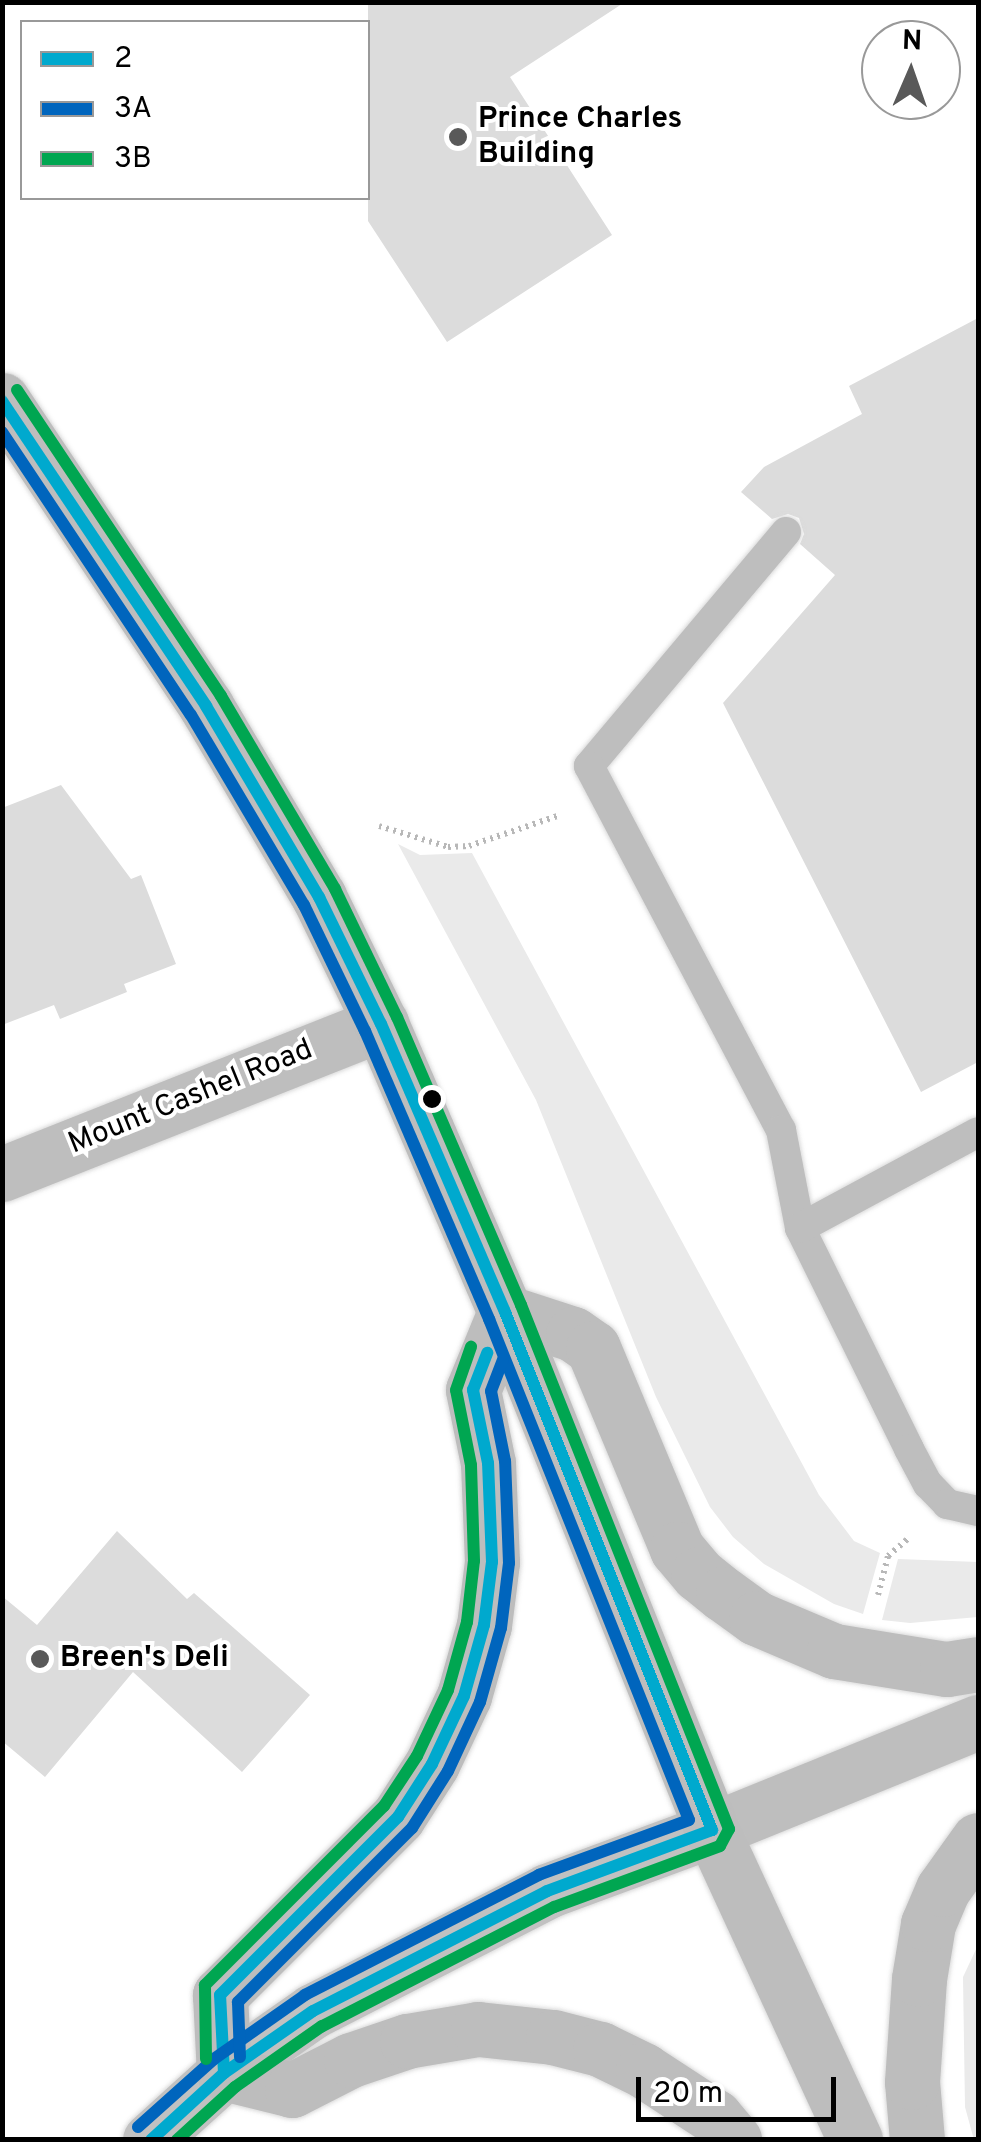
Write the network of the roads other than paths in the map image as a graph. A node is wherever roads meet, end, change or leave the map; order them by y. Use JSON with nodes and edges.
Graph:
{"nodes":[{"id":1,"x":2,"y":400,"type":"edge"},
{"id":2,"x":786,"y":532,"type":"dead end"},
{"id":3,"x":381,"y":1024,"type":"junction"},
{"id":4,"x":978,"y":1132,"type":"edge"},
{"id":5,"x":2,"y":1174,"type":"edge"},
{"id":6,"x":800,"y":1228,"type":"junction"},
{"id":7,"x":506,"y":1312,"type":"junction"},
{"id":8,"x":978,"y":1511,"type":"edge"},
{"id":9,"x":978,"y":1664,"type":"edge"},
{"id":10,"x":978,"y":1722,"type":"edge"},
{"id":11,"x":712,"y":1830,"type":"junction"},
{"id":12,"x":978,"y":1840,"type":"edge"},
{"id":13,"x":224,"y":2073,"type":"junction"},
{"id":14,"x":150,"y":2140,"type":"edge"},
{"id":15,"x":734,"y":2140,"type":"edge"},
{"id":16,"x":856,"y":2140,"type":"edge"},
{"id":17,"x":917,"y":2140,"type":"edge"}],
"edges":[{"from":1,"to":3,"type":"main road"},
{"from":2,"to":6,"type":"lane"},
{"from":3,"to":5,"type":"street","name":"Mount Cashel Road"},
{"from":3,"to":7,"type":"main road"},
{"from":4,"to":6,"type":"lane"},
{"from":6,"to":8,"type":"lane"},
{"from":7,"to":9,"type":"main road"},
{"from":7,"to":11,"type":"main road"},
{"from":7,"to":13,"type":"main road"},
{"from":10,"to":11,"type":"street"},
{"from":11,"to":13,"type":"main road"},
{"from":11,"to":16,"type":"main road"},
{"from":12,"to":17,"type":"main road"},
{"from":13,"to":14,"type":"main road"},
{"from":13,"to":15,"type":"main road"}]}
